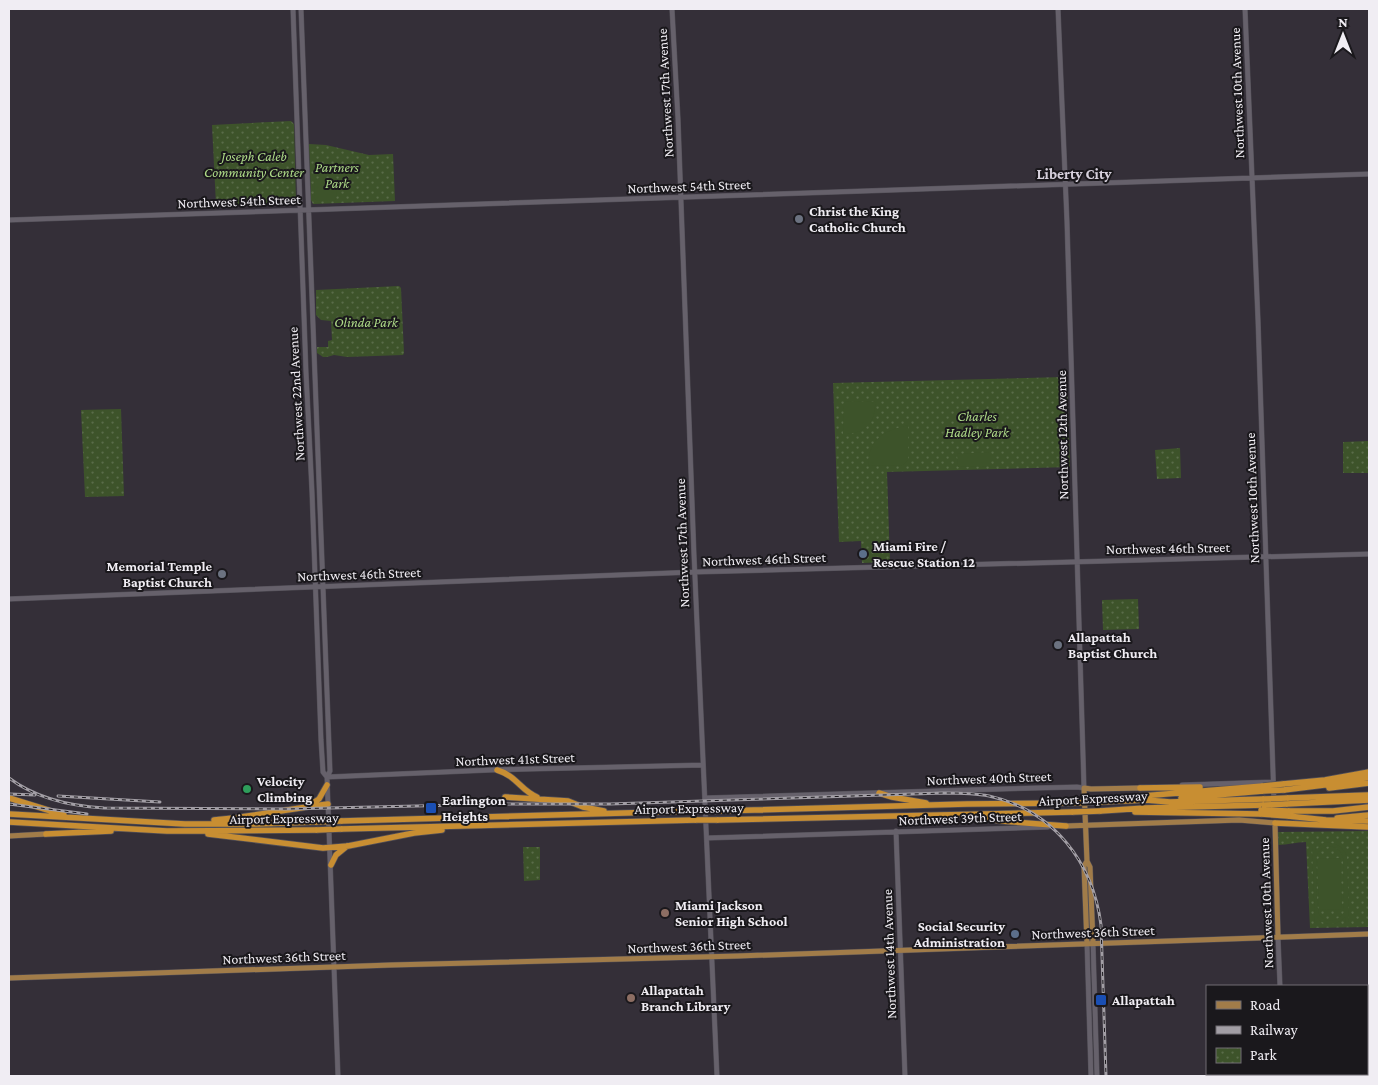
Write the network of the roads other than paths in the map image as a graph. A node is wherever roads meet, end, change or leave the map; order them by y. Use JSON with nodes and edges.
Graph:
{"nodes":[{"id":1,"x":293,"y":9,"type":"edge"},
{"id":2,"x":300,"y":9,"type":"edge"},
{"id":3,"x":672,"y":9,"type":"edge"},
{"id":4,"x":1058,"y":9,"type":"edge"},
{"id":5,"x":1245,"y":9,"type":"edge"},
{"id":6,"x":1369,"y":174,"type":"edge"},
{"id":7,"x":1252,"y":178,"type":"junction"},
{"id":8,"x":1066,"y":184,"type":"junction"},
{"id":9,"x":681,"y":197,"type":"junction"},
{"id":10,"x":300,"y":210,"type":"junction"},
{"id":11,"x":308,"y":210,"type":"junction"},
{"id":12,"x":9,"y":220,"type":"edge"},
{"id":13,"x":1369,"y":554,"type":"edge"},
{"id":14,"x":1265,"y":557,"type":"junction"},
{"id":15,"x":1077,"y":561,"type":"junction"},
{"id":16,"x":695,"y":572,"type":"junction"},
{"id":17,"x":323,"y":586,"type":"junction"},
{"id":18,"x":315,"y":587,"type":"junction"},
{"id":19,"x":9,"y":599,"type":"edge"},
{"id":20,"x":703,"y":765,"type":"junction"},
{"id":21,"x":497,"y":770,"type":"junction"},
{"id":22,"x":1369,"y":772,"type":"edge"},
{"id":23,"x":327,"y":777,"type":"junction"},
{"id":24,"x":1369,"y":777,"type":"edge"},
{"id":25,"x":1273,"y":782,"type":"junction"},
{"id":26,"x":1369,"y":783,"type":"edge"},
{"id":27,"x":327,"y":785,"type":"junction"},
{"id":28,"x":1250,"y":787,"type":"junction"},
{"id":29,"x":1284,"y":787,"type":"junction"},
{"id":30,"x":1084,"y":788,"type":"junction"},
{"id":31,"x":1140,"y":788,"type":"junction"},
{"id":32,"x":1263,"y":789,"type":"junction"},
{"id":33,"x":879,"y":793,"type":"junction"},
{"id":34,"x":1369,"y":795,"type":"edge"},
{"id":35,"x":505,"y":797,"type":"dead end"},
{"id":36,"x":9,"y":798,"type":"edge"},
{"id":37,"x":705,"y":798,"type":"junction"},
{"id":38,"x":546,"y":799,"type":"junction"},
{"id":39,"x":1146,"y":800,"type":"junction"},
{"id":40,"x":1369,"y":800,"type":"edge"},
{"id":41,"x":1286,"y":801,"type":"junction"},
{"id":42,"x":1116,"y":802,"type":"junction"},
{"id":43,"x":328,"y":804,"type":"junction"},
{"id":44,"x":951,"y":805,"type":"junction"},
{"id":45,"x":307,"y":806,"type":"junction"},
{"id":46,"x":1262,"y":807,"type":"junction"},
{"id":47,"x":1369,"y":807,"type":"edge"},
{"id":48,"x":1113,"y":811,"type":"junction"},
{"id":49,"x":1288,"y":813,"type":"junction"},
{"id":50,"x":9,"y":814,"type":"edge"},
{"id":51,"x":616,"y":814,"type":"junction"},
{"id":52,"x":966,"y":815,"type":"junction"},
{"id":53,"x":1369,"y":815,"type":"edge"},
{"id":54,"x":75,"y":818,"type":"junction"},
{"id":55,"x":1307,"y":818,"type":"junction"},
{"id":56,"x":9,"y":822,"type":"edge"},
{"id":57,"x":1369,"y":822,"type":"edge"},
{"id":58,"x":1275,"y":823,"type":"junction"},
{"id":59,"x":185,"y":824,"type":"junction"},
{"id":60,"x":487,"y":826,"type":"junction"},
{"id":61,"x":1066,"y":826,"type":"junction"},
{"id":62,"x":1086,"y":826,"type":"junction"},
{"id":63,"x":1369,"y":827,"type":"edge"},
{"id":64,"x":134,"y":830,"type":"junction"},
{"id":65,"x":196,"y":831,"type":"junction"},
{"id":66,"x":896,"y":831,"type":"junction"},
{"id":67,"x":46,"y":834,"type":"joint"},
{"id":68,"x":9,"y":836,"type":"edge"},
{"id":69,"x":707,"y":838,"type":"junction"},
{"id":70,"x":348,"y":846,"type":"junction"},
{"id":71,"x":330,"y":847,"type":"junction"},
{"id":72,"x":330,"y":865,"type":"junction"},
{"id":73,"x":1369,"y":934,"type":"edge"},
{"id":74,"x":1278,"y":937,"type":"junction"},
{"id":75,"x":1090,"y":943,"type":"junction"},
{"id":76,"x":900,"y":950,"type":"junction"},
{"id":77,"x":712,"y":957,"type":"junction"},
{"id":78,"x":334,"y":967,"type":"junction"},
{"id":79,"x":9,"y":978,"type":"edge"},
{"id":80,"x":1280,"y":985,"type":"edge"},
{"id":81,"x":338,"y":1076,"type":"edge"},
{"id":82,"x":716,"y":1076,"type":"edge"},
{"id":83,"x":905,"y":1076,"type":"edge"},
{"id":84,"x":1091,"y":1076,"type":"edge"},
{"id":85,"x":1097,"y":1076,"type":"edge"}],
"edges":[{"from":1,"to":10,"type":"main road","name":"Northwest 22nd Avenue"},
{"from":2,"to":11,"type":"main road","name":"Northwest 22nd Avenue"},
{"from":3,"to":9,"type":"main road","name":"Northwest 17th Avenue"},
{"from":4,"to":8,"type":"main road","name":"Northwest 12th Avenue"},
{"from":5,"to":7,"type":"main road","name":"Northwest 10th Avenue"},
{"from":6,"to":7,"type":"main road","name":"Northwest 54th Street"},
{"from":7,"to":8,"type":"main road","name":"Northwest 54th Street"},
{"from":7,"to":14,"type":"main road","name":"Northwest 10th Avenue"},
{"from":8,"to":9,"type":"main road","name":"Northwest 54th Street"},
{"from":8,"to":15,"type":"main road","name":"Northwest 12th Avenue"},
{"from":9,"to":11,"type":"main road","name":"Northwest 54th Street"},
{"from":9,"to":16,"type":"main road","name":"Northwest 17th Avenue"},
{"from":10,"to":11,"type":"main road","name":"Northwest 54th Street"},
{"from":10,"to":12,"type":"main road","name":"Northwest 54th Street"},
{"from":10,"to":18,"type":"main road","name":"Northwest 22nd Avenue"},
{"from":11,"to":17,"type":"main road","name":"Northwest 22nd Avenue"},
{"from":13,"to":14,"type":"main road","name":"Northwest 46th Street"},
{"from":14,"to":15,"type":"main road","name":"Northwest 46th Street"},
{"from":14,"to":25,"type":"main road","name":"Northwest 10th Avenue"},
{"from":15,"to":16,"type":"main road","name":"Northwest 46th Street"},
{"from":15,"to":30,"type":"main road","name":"Northwest 12th Avenue"},
{"from":16,"to":17,"type":"main road","name":"Northwest 46th Street"},
{"from":16,"to":20,"type":"main road","name":"Northwest 17th Avenue"},
{"from":17,"to":18,"type":"main road","name":"Northwest 46th Street"},
{"from":17,"to":23,"type":"main road","name":"Northwest 22nd Avenue"},
{"from":18,"to":19,"type":"main road","name":"Northwest 46th Street"},
{"from":18,"to":23,"type":"main road","name":"Northwest 22nd Avenue"},
{"from":20,"to":21,"type":"main road","name":"Northwest 41st Street"},
{"from":20,"to":37,"type":"main road","name":"Northwest 17th Avenue"},
{"from":21,"to":23,"type":"main road","name":"Northwest 41st Street"},
{"from":21,"to":38,"type":"highway"},
{"from":22,"to":29,"type":"highway"},
{"from":23,"to":27,"type":"main road","name":"Northwest 22nd Avenue"},
{"from":24,"to":29,"type":"highway"},
{"from":25,"to":31,"type":"main road","name":"Northwest 40th Street"},
{"from":25,"to":58,"type":"main road","name":"Northwest 10th Avenue"},
{"from":26,"to":29,"type":"highway"},
{"from":27,"to":43,"type":"main road","name":"Northwest 22nd Avenue"},
{"from":27,"to":45,"type":"highway"},
{"from":28,"to":31,"type":"highway"},
{"from":28,"to":32,"type":"highway"},
{"from":28,"to":42,"type":"highway"},
{"from":29,"to":32,"type":"highway","bridge":true},
{"from":30,"to":31,"type":"main road","name":"Northwest 40th Street"},
{"from":30,"to":33,"type":"main road","name":"Northwest 40th Street"},
{"from":30,"to":62,"type":"main road","name":"Northwest 12th Avenue"},
{"from":32,"to":39,"type":"highway"},
{"from":33,"to":37,"type":"main road","name":"Northwest 40th Street"},
{"from":33,"to":44,"type":"highway"},
{"from":34,"to":41,"type":"highway","name":"Airport Expressway"},
{"from":35,"to":38,"type":"highway"},
{"from":36,"to":54,"type":"highway"},
{"from":37,"to":69,"type":"main road","name":"Northwest 17th Avenue"},
{"from":38,"to":51,"type":"highway"},
{"from":39,"to":42,"type":"highway","name":"Airport Expressway"},
{"from":39,"to":46,"type":"highway","name":"Airport Expressway"},
{"from":40,"to":41,"type":"highway","name":"Airport Expressway"},
{"from":41,"to":46,"type":"highway","name":"Airport Expressway","bridge":true},
{"from":42,"to":44,"type":"highway","name":"Airport Expressway","bridge":true},
{"from":43,"to":45,"type":"highway"},
{"from":43,"to":71,"type":"main road","name":"Northwest 22nd Avenue"},
{"from":44,"to":51,"type":"highway","name":"Airport Expressway","bridge":true},
{"from":45,"to":59,"type":"highway"},
{"from":46,"to":48,"type":"highway","name":"Airport Expressway"},
{"from":46,"to":48,"type":"highway"},
{"from":46,"to":49,"type":"highway","bridge":true},
{"from":47,"to":49,"type":"highway"},
{"from":48,"to":52,"type":"highway","name":"Airport Expressway","bridge":true},
{"from":49,"to":55,"type":"highway"},
{"from":50,"to":54,"type":"highway","name":"Airport Expressway"},
{"from":51,"to":59,"type":"highway","name":"Airport Expressway","bridge":true},
{"from":52,"to":60,"type":"highway","name":"Airport Expressway","bridge":true},
{"from":52,"to":61,"type":"highway"},
{"from":53,"to":55,"type":"highway"},
{"from":54,"to":59,"type":"highway","name":"Airport Expressway"},
{"from":55,"to":57,"type":"highway"},
{"from":56,"to":64,"type":"highway","name":"Airport Expressway"},
{"from":58,"to":62,"type":"main road","name":"Northwest 39th Street"},
{"from":58,"to":63,"type":"highway"},
{"from":58,"to":74,"type":"main road","name":"Northwest 10th Avenue"},
{"from":60,"to":65,"type":"highway","name":"Airport Expressway","bridge":true},
{"from":60,"to":70,"type":"highway"},
{"from":61,"to":62,"type":"main road","name":"Northwest 39th Street"},
{"from":61,"to":66,"type":"main road","name":"Northwest 39th Street"},
{"from":62,"to":75,"type":"main road","name":"Northwest 12th Avenue"},
{"from":64,"to":65,"type":"highway","name":"Airport Expressway"},
{"from":64,"to":67,"type":"highway"},
{"from":65,"to":71,"type":"highway"},
{"from":66,"to":69,"type":"main road","name":"Northwest 39th Street"},
{"from":66,"to":76,"type":"main road","name":"Northwest 14th Avenue"},
{"from":67,"to":68,"type":"main road"},
{"from":69,"to":77,"type":"main road","name":"Northwest 17th Avenue"},
{"from":70,"to":71,"type":"highway"},
{"from":70,"to":72,"type":"highway"},
{"from":71,"to":72,"type":"main road","name":"Northwest 22nd Avenue"},
{"from":72,"to":78,"type":"main road","name":"Northwest 22nd Avenue"},
{"from":73,"to":74,"type":"main road","name":"Northwest 36th Street"},
{"from":74,"to":75,"type":"main road","name":"Northwest 36th Street"},
{"from":74,"to":80,"type":"main road","name":"Northwest 10th Avenue"},
{"from":75,"to":76,"type":"main road","name":"Northwest 36th Street"},
{"from":75,"to":84,"type":"main road","name":"Northwest 12th Avenue"},
{"from":75,"to":85,"type":"main road","name":"Northwest 12th Avenue"},
{"from":76,"to":77,"type":"main road","name":"Northwest 36th Street"},
{"from":76,"to":83,"type":"main road","name":"Northwest 14th Avenue"},
{"from":77,"to":78,"type":"main road","name":"Northwest 36th Street"},
{"from":77,"to":82,"type":"main road","name":"Northwest 17th Avenue"},
{"from":78,"to":79,"type":"main road","name":"Northwest 36th Street"},
{"from":78,"to":81,"type":"main road","name":"Northwest 22nd Avenue"}]}
